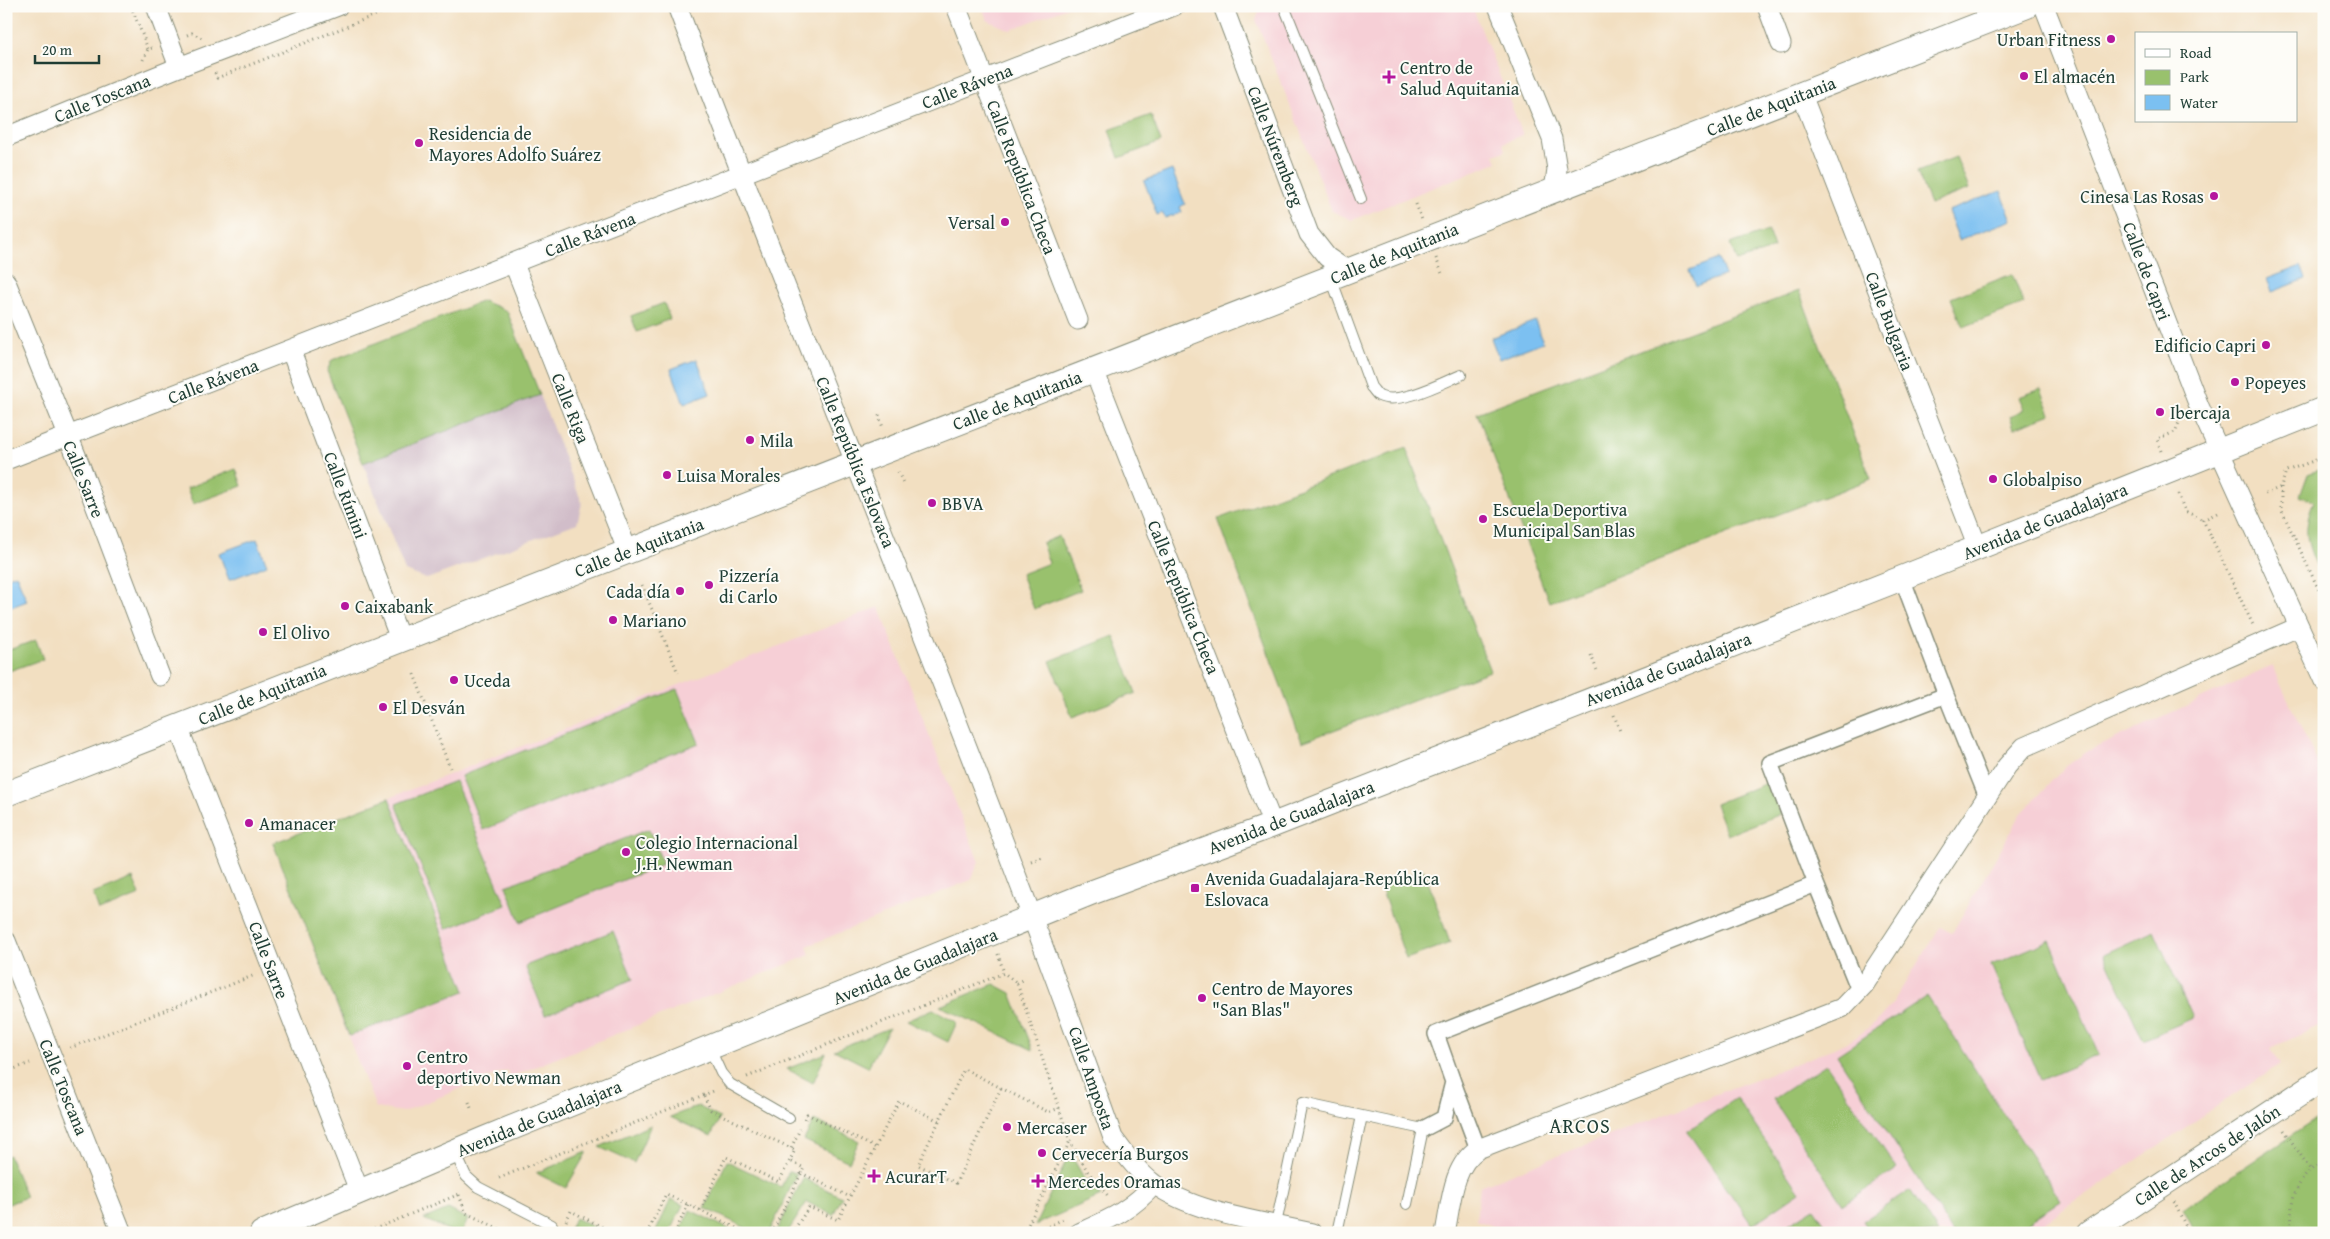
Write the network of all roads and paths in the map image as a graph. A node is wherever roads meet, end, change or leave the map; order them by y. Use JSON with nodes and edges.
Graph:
{"nodes":[{"id":1,"x":132,"y":6,"type":"edge"},
{"id":2,"x":156,"y":6,"type":"edge"},
{"id":3,"x":338,"y":6,"type":"edge"},
{"id":4,"x":677,"y":6,"type":"edge"},
{"id":5,"x":956,"y":6,"type":"edge"},
{"id":6,"x":1174,"y":6,"type":"edge"},
{"id":7,"x":1224,"y":6,"type":"edge"},
{"id":8,"x":1284,"y":6,"type":"edge"},
{"id":9,"x":1498,"y":6,"type":"edge"},
{"id":10,"x":1767,"y":6,"type":"edge"},
{"id":11,"x":2027,"y":6,"type":"edge"},
{"id":12,"x":2044,"y":6,"type":"edge"},
{"id":13,"x":1781,"y":44,"type":"dead end"},
{"id":14,"x":148,"y":49,"type":"dead end"},
{"id":15,"x":179,"y":67,"type":"junction"},
{"id":16,"x":984,"y":80,"type":"junction"},
{"id":17,"x":1802,"y":94,"type":"junction"},
{"id":18,"x":6,"y":137,"type":"edge"},
{"id":19,"x":741,"y":175,"type":"junction"},
{"id":20,"x":1554,"y":190,"type":"junction"},
{"id":21,"x":1361,"y":199,"type":"dead end"},
{"id":22,"x":1416,"y":204,"type":"dead end"},
{"id":23,"x":1422,"y":220,"type":"dead end"},
{"id":24,"x":1436,"y":258,"type":"dead end"},
{"id":25,"x":514,"y":264,"type":"junction"},
{"id":26,"x":1340,"y":275,"type":"junction"},
{"id":27,"x":1443,"y":276,"type":"dead end"},
{"id":28,"x":6,"y":282,"type":"edge"},
{"id":29,"x":1078,"y":320,"type":"dead end"},
{"id":30,"x":291,"y":351,"type":"junction"},
{"id":31,"x":1094,"y":370,"type":"junction"},
{"id":32,"x":1461,"y":375,"type":"dead end"},
{"id":33,"x":2324,"y":409,"type":"edge"},
{"id":34,"x":2184,"y":412,"type":"dead end"},
{"id":35,"x":878,"y":414,"type":"dead end"},
{"id":36,"x":883,"y":428,"type":"dead end"},
{"id":37,"x":68,"y":437,"type":"junction"},
{"id":38,"x":2219,"y":451,"type":"junction"},
{"id":39,"x":2162,"y":452,"type":"dead end"},
{"id":40,"x":2324,"y":457,"type":"edge"},
{"id":41,"x":6,"y":460,"type":"edge"},
{"id":42,"x":857,"y":463,"type":"junction"},
{"id":43,"x":898,"y":472,"type":"dead end"},
{"id":44,"x":904,"y":485,"type":"dead end"},
{"id":45,"x":2281,"y":487,"type":"junction"},
{"id":46,"x":2178,"y":494,"type":"dead end"},
{"id":47,"x":2265,"y":494,"type":"dead end"},
{"id":48,"x":2217,"y":513,"type":"dead end"},
{"id":49,"x":2203,"y":520,"type":"junction"},
{"id":50,"x":1978,"y":548,"type":"junction"},
{"id":51,"x":628,"y":552,"type":"junction"},
{"id":52,"x":1902,"y":578,"type":"junction"},
{"id":53,"x":642,"y":585,"type":"dead end"},
{"id":54,"x":2324,"y":601,"type":"edge"},
{"id":55,"x":2298,"y":627,"type":"junction"},
{"id":56,"x":400,"y":639,"type":"junction"},
{"id":57,"x":2261,"y":642,"type":"junction"},
{"id":58,"x":1591,"y":655,"type":"dead end"},
{"id":59,"x":678,"y":673,"type":"dead end"},
{"id":60,"x":1598,"y":673,"type":"dead end"},
{"id":61,"x":414,"y":674,"type":"dead end"},
{"id":62,"x":160,"y":676,"type":"dead end"},
{"id":63,"x":2324,"y":681,"type":"edge"},
{"id":64,"x":1946,"y":695,"type":"junction"},
{"id":65,"x":1613,"y":713,"type":"dead end"},
{"id":66,"x":178,"y":727,"type":"junction"},
{"id":67,"x":1620,"y":731,"type":"dead end"},
{"id":68,"x":450,"y":768,"type":"dead end"},
{"id":69,"x":6,"y":794,"type":"edge"},
{"id":70,"x":1987,"y":797,"type":"junction"},
{"id":71,"x":1273,"y":825,"type":"junction"},
{"id":72,"x":1043,"y":857,"type":"dead end"},
{"id":73,"x":1029,"y":862,"type":"dead end"},
{"id":74,"x":1816,"y":884,"type":"junction"},
{"id":75,"x":1033,"y":918,"type":"junction"},
{"id":76,"x":6,"y":940,"type":"edge"},
{"id":77,"x":998,"y":953,"type":"dead end"},
{"id":78,"x":272,"y":968,"type":"junction"},
{"id":79,"x":1004,"y":973,"type":"junction"},
{"id":80,"x":1025,"y":979,"type":"dead end"},
{"id":81,"x":1017,"y":983,"type":"junction"},
{"id":82,"x":1859,"y":990,"type":"junction"},
{"id":83,"x":70,"y":1048,"type":"dead end"},
{"id":84,"x":710,"y":1049,"type":"junction"},
{"id":85,"x":30,"y":1063,"type":"dead end"},
{"id":86,"x":6,"y":1072,"type":"edge"},
{"id":87,"x":2324,"y":1078,"type":"edge"},
{"id":88,"x":1453,"y":1082,"type":"junction"},
{"id":89,"x":730,"y":1084,"type":"junction"},
{"id":90,"x":1001,"y":1088,"type":"junction"},
{"id":91,"x":469,"y":1102,"type":"dead end"},
{"id":92,"x":471,"y":1108,"type":"dead end"},
{"id":93,"x":1060,"y":1108,"type":"junction"},
{"id":94,"x":2272,"y":1112,"type":"junction"},
{"id":95,"x":1362,"y":1116,"type":"junction"},
{"id":96,"x":790,"y":1118,"type":"dead end"},
{"id":97,"x":938,"y":1120,"type":"junction"},
{"id":98,"x":1423,"y":1129,"type":"junction"},
{"id":99,"x":1070,"y":1141,"type":"junction"},
{"id":100,"x":791,"y":1148,"type":"dead end"},
{"id":101,"x":1478,"y":1149,"type":"junction"},
{"id":102,"x":455,"y":1152,"type":"junction"},
{"id":103,"x":2324,"y":1160,"type":"edge"},
{"id":104,"x":790,"y":1161,"type":"junction"},
{"id":105,"x":2310,"y":1169,"type":"junction"},
{"id":106,"x":801,"y":1173,"type":"junction"},
{"id":107,"x":499,"y":1178,"type":"dead end"},
{"id":108,"x":2165,"y":1183,"type":"junction"},
{"id":109,"x":1154,"y":1184,"type":"junction"},
{"id":110,"x":468,"y":1191,"type":"dead end"},
{"id":111,"x":360,"y":1193,"type":"junction"},
{"id":112,"x":459,"y":1195,"type":"junction"},
{"id":113,"x":850,"y":1197,"type":"junction"},
{"id":114,"x":1110,"y":1198,"type":"dead end"},
{"id":115,"x":688,"y":1204,"type":"junction"},
{"id":116,"x":1407,"y":1204,"type":"dead end"},
{"id":117,"x":700,"y":1210,"type":"junction"},
{"id":118,"x":1276,"y":1224,"type":"junction"},
{"id":119,"x":552,"y":1225,"type":"dead end"},
{"id":120,"x":564,"y":1226,"type":"dead end"},
{"id":121,"x":122,"y":1233,"type":"edge"},
{"id":122,"x":262,"y":1233,"type":"edge"},
{"id":123,"x":365,"y":1233,"type":"edge"},
{"id":124,"x":508,"y":1233,"type":"edge"},
{"id":125,"x":614,"y":1233,"type":"edge"},
{"id":126,"x":647,"y":1233,"type":"edge"},
{"id":127,"x":674,"y":1233,"type":"edge"},
{"id":128,"x":747,"y":1233,"type":"edge"},
{"id":129,"x":772,"y":1233,"type":"edge"},
{"id":130,"x":792,"y":1233,"type":"edge"},
{"id":131,"x":1028,"y":1233,"type":"edge"},
{"id":132,"x":1079,"y":1233,"type":"edge"},
{"id":133,"x":1312,"y":1233,"type":"edge"},
{"id":134,"x":1337,"y":1233,"type":"edge"},
{"id":135,"x":1445,"y":1233,"type":"edge"},
{"id":136,"x":2089,"y":1233,"type":"edge"},
{"id":137,"x":2189,"y":1233,"type":"edge"},
{"id":138,"x":2294,"y":1233,"type":"edge"}],
"edges":[{"from":1,"to":14,"type":"path"},
{"from":2,"to":15,"type":"street"},
{"from":3,"to":15,"type":"street","name":"Calle Toscana"},
{"from":4,"to":19,"type":"street","name":"Calle República Eslovaca"},
{"from":5,"to":16,"type":"street","name":"Calle República Checa"},
{"from":6,"to":16,"type":"street","name":"Calle Rávena"},
{"from":7,"to":26,"type":"street","name":"Calle Núremberg"},
{"from":8,"to":21,"type":"lane"},
{"from":9,"to":20,"type":"street"},
{"from":10,"to":13,"type":"street"},
{"from":11,"to":17,"type":"street","name":"Calle de Aquitania"},
{"from":12,"to":38,"type":"street","name":"Calle de Capri"},
{"from":15,"to":18,"type":"street","name":"Calle Toscana"},
{"from":16,"to":19,"type":"street","name":"Calle Rávena"},
{"from":16,"to":29,"type":"street","name":"Calle República Checa"},
{"from":17,"to":20,"type":"street","name":"Calle de Aquitania"},
{"from":17,"to":50,"type":"street","name":"Calle Bulgaria"},
{"from":19,"to":25,"type":"street","name":"Calle Rávena"},
{"from":19,"to":42,"type":"street","name":"Calle República Eslovaca"},
{"from":20,"to":26,"type":"street","name":"Calle de Aquitania"},
{"from":22,"to":23,"type":"path"},
{"from":24,"to":27,"type":"path"},
{"from":25,"to":30,"type":"street","name":"Calle Rávena"},
{"from":25,"to":51,"type":"street","name":"Calle Riga"},
{"from":26,"to":31,"type":"street","name":"Calle de Aquitania"},
{"from":26,"to":32,"type":"lane"},
{"from":28,"to":37,"type":"street","name":"Calle Sarre"},
{"from":30,"to":37,"type":"street","name":"Calle Rávena"},
{"from":30,"to":56,"type":"street","name":"Calle Rímini"},
{"from":31,"to":42,"type":"street","name":"Calle de Aquitania"},
{"from":31,"to":71,"type":"street","name":"Calle República Checa"},
{"from":33,"to":38,"type":"street","name":"Avenida de Guadalajara"},
{"from":34,"to":39,"type":"path"},
{"from":35,"to":36,"type":"path"},
{"from":37,"to":41,"type":"street","name":"Calle Rávena"},
{"from":37,"to":62,"type":"street","name":"Calle Sarre"},
{"from":38,"to":50,"type":"street","name":"Avenida de Guadalajara"},
{"from":38,"to":55,"type":"street","name":"Calle de Capri"},
{"from":40,"to":45,"type":"path"},
{"from":42,"to":51,"type":"street","name":"Calle de Aquitania"},
{"from":42,"to":75,"type":"street","name":"Calle República Eslovaca"},
{"from":43,"to":44,"type":"path"},
{"from":45,"to":47,"type":"path"},
{"from":45,"to":54,"type":"path"},
{"from":46,"to":49,"type":"path"},
{"from":48,"to":49,"type":"path"},
{"from":49,"to":57,"type":"path"},
{"from":50,"to":52,"type":"street","name":"Avenida de Guadalajara"},
{"from":51,"to":56,"type":"street","name":"Calle de Aquitania"},
{"from":52,"to":64,"type":"street"},
{"from":52,"to":71,"type":"street","name":"Avenida de Guadalajara"},
{"from":53,"to":59,"type":"path"},
{"from":55,"to":57,"type":"street"},
{"from":55,"to":63,"type":"street","name":"Calle de Capri"},
{"from":56,"to":66,"type":"street","name":"Calle de Aquitania"},
{"from":57,"to":70,"type":"street"},
{"from":58,"to":60,"type":"path"},
{"from":61,"to":68,"type":"path"},
{"from":64,"to":70,"type":"street"},
{"from":64,"to":74,"type":"street"},
{"from":65,"to":67,"type":"path"},
{"from":66,"to":69,"type":"street","name":"Calle de Aquitania"},
{"from":66,"to":78,"type":"street","name":"Calle Sarre"},
{"from":70,"to":82,"type":"street"},
{"from":71,"to":75,"type":"street","name":"Avenida de Guadalajara"},
{"from":72,"to":73,"type":"path"},
{"from":74,"to":82,"type":"street"},
{"from":74,"to":88,"type":"street"},
{"from":75,"to":84,"type":"street","name":"Avenida de Guadalajara"},
{"from":75,"to":109,"type":"street","name":"Calle Amposta"},
{"from":76,"to":121,"type":"street","name":"Calle Toscana"},
{"from":77,"to":79,"type":"path"},
{"from":78,"to":83,"type":"path"},
{"from":78,"to":111,"type":"street","name":"Calle Sarre"},
{"from":79,"to":81,"type":"path"},
{"from":79,"to":89,"type":"path"},
{"from":80,"to":81,"type":"path"},
{"from":81,"to":93,"type":"path"},
{"from":82,"to":101,"type":"street"},
{"from":84,"to":89,"type":"lane"},
{"from":84,"to":102,"type":"street","name":"Avenida de Guadalajara"},
{"from":85,"to":86,"type":"path"},
{"from":87,"to":94,"type":"street","name":"Calle de Arcos de Jalón"},
{"from":88,"to":98,"type":"street"},
{"from":88,"to":101,"type":"street"},
{"from":89,"to":96,"type":"lane"},
{"from":89,"to":107,"type":"path"},
{"from":90,"to":93,"type":"path"},
{"from":90,"to":97,"type":"path"},
{"from":90,"to":97,"type":"path"},
{"from":91,"to":92,"type":"path"},
{"from":93,"to":99,"type":"path"},
{"from":94,"to":105,"type":"path"},
{"from":94,"to":108,"type":"street","name":"Calle de Arcos de Jalón"},
{"from":95,"to":98,"type":"lane"},
{"from":95,"to":118,"type":"lane"},
{"from":95,"to":134,"type":"lane"},
{"from":97,"to":113,"type":"path"},
{"from":98,"to":116,"type":"lane"},
{"from":99,"to":114,"type":"path"},
{"from":99,"to":131,"type":"path"},
{"from":100,"to":104,"type":"path"},
{"from":101,"to":135,"type":"street"},
{"from":102,"to":111,"type":"street","name":"Avenida de Guadalajara"},
{"from":102,"to":119,"type":"lane"},
{"from":103,"to":105,"type":"path"},
{"from":104,"to":106,"type":"path"},
{"from":104,"to":117,"type":"path"},
{"from":105,"to":138,"type":"path"},
{"from":106,"to":113,"type":"path"},
{"from":106,"to":129,"type":"path"},
{"from":108,"to":136,"type":"street","name":"Calle de Arcos de Jalón"},
{"from":108,"to":137,"type":"path"},
{"from":109,"to":118,"type":"street","name":"Calle Amposta"},
{"from":109,"to":132,"type":"street"},
{"from":110,"to":112,"type":"path"},
{"from":111,"to":122,"type":"street","name":"Avenida de Guadalajara"},
{"from":112,"to":123,"type":"path"},
{"from":112,"to":124,"type":"path"},
{"from":113,"to":130,"type":"path"},
{"from":115,"to":117,"type":"path"},
{"from":115,"to":126,"type":"path"},
{"from":115,"to":127,"type":"path"},
{"from":117,"to":128,"type":"path"},
{"from":118,"to":133,"type":"street","name":"Calle Amposta"},
{"from":120,"to":125,"type":"path"}]}
